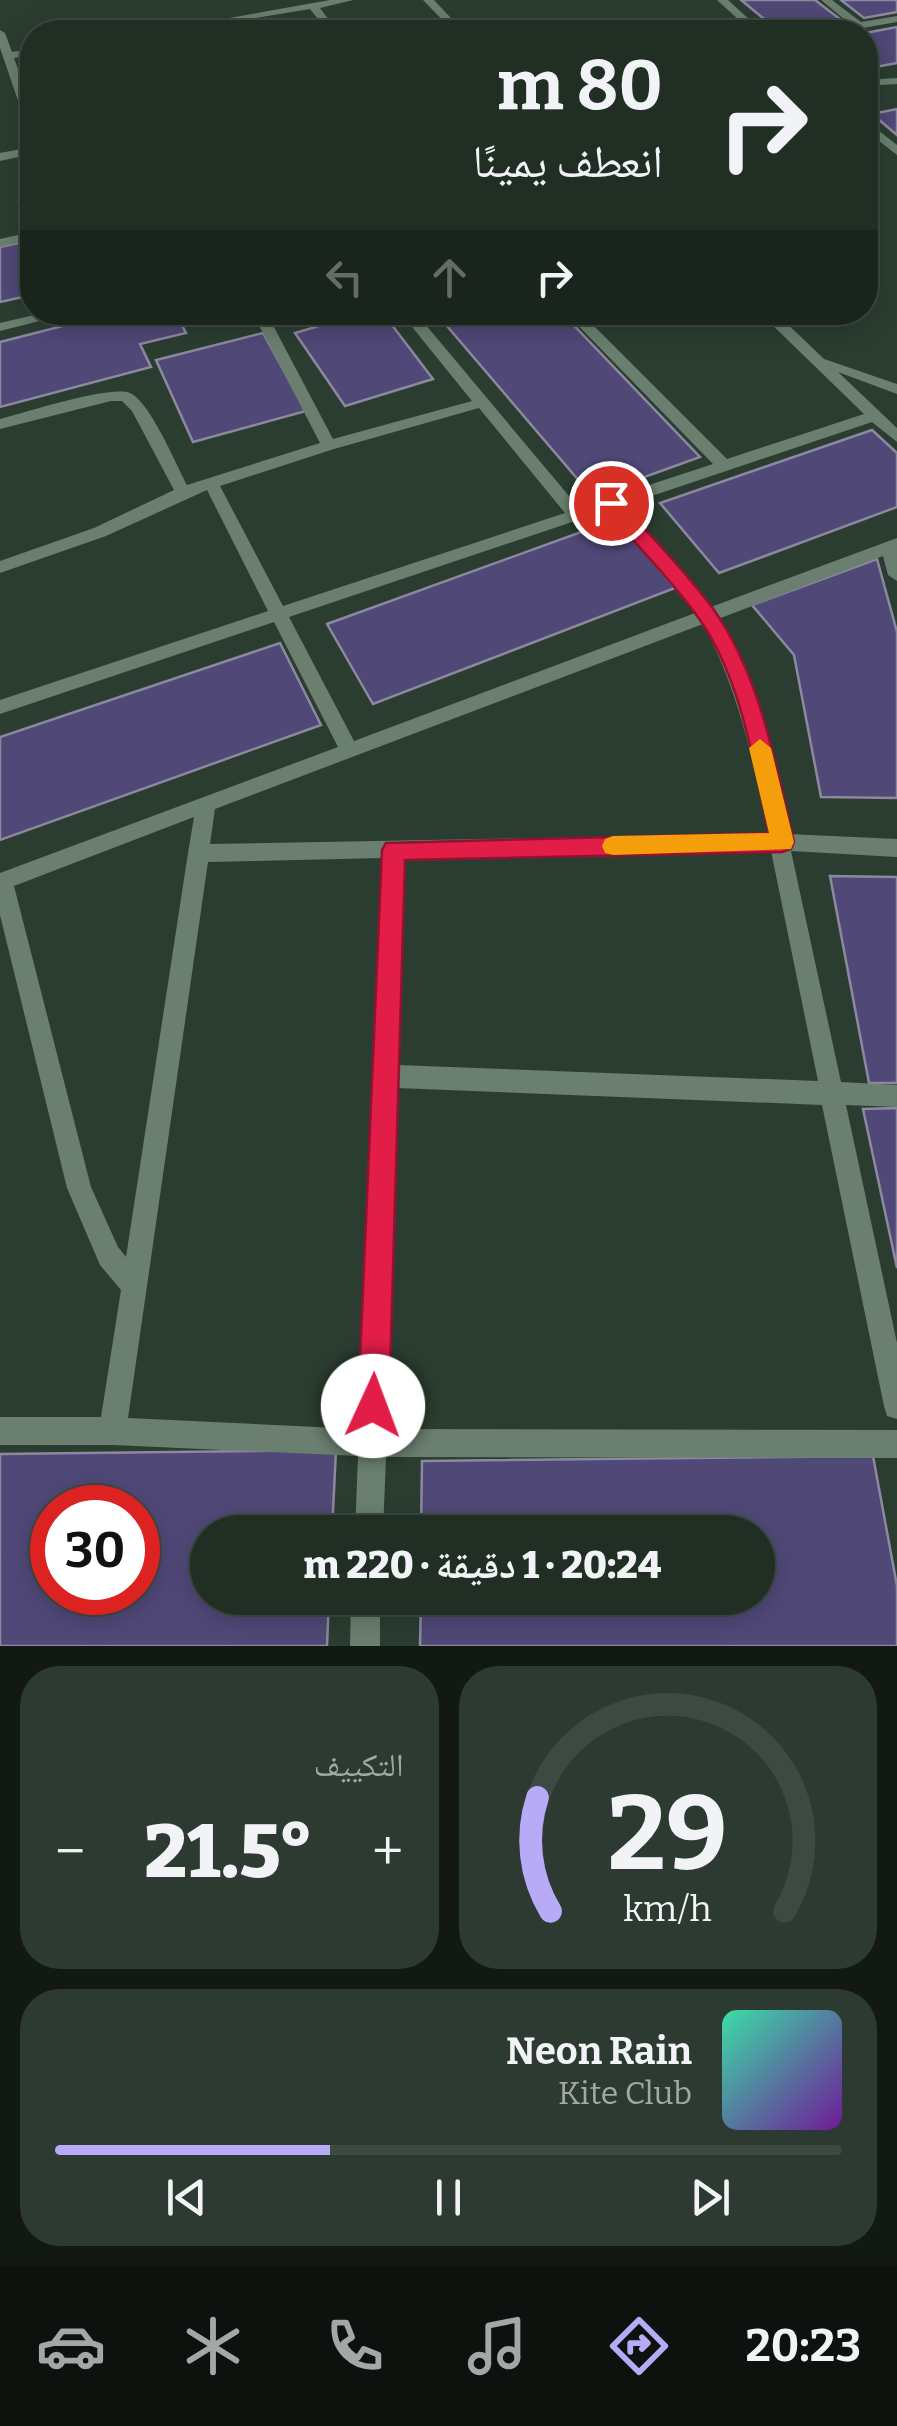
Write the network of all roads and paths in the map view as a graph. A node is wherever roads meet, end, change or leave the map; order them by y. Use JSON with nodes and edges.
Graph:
{"nodes":[{"id":1,"x":348,"y":0,"type":"edge"},
{"id":2,"x":428,"y":0,"type":"edge"},
{"id":3,"x":722,"y":0,"type":"edge"},
{"id":4,"x":826,"y":0,"type":"edge"},
{"id":5,"x":313,"y":6,"type":"junction"},
{"id":6,"x":252,"y":20,"type":"edge"},
{"id":7,"x":324,"y":20,"type":"edge"},
{"id":8,"x":447,"y":20,"type":"edge"},
{"id":9,"x":744,"y":20,"type":"edge"},
{"id":10,"x":851,"y":20,"type":"edge"},
{"id":11,"x":0,"y":33,"type":"edge"},
{"id":12,"x":20,"y":54,"type":"edge"},
{"id":13,"x":10,"y":56,"type":"junction"},
{"id":14,"x":20,"y":87,"type":"edge"},
{"id":15,"x":266,"y":325,"type":"edge"},
{"id":16,"x":418,"y":325,"type":"edge"},
{"id":17,"x":585,"y":325,"type":"edge"},
{"id":18,"x":781,"y":325,"type":"edge"},
{"id":19,"x":821,"y":361,"type":"junction"},
{"id":20,"x":897,"y":389,"type":"edge"},
{"id":21,"x":481,"y":403,"type":"junction"},
{"id":22,"x":874,"y":416,"type":"junction"},
{"id":23,"x":0,"y":424,"type":"edge"},
{"id":24,"x":897,"y":436,"type":"edge"},
{"id":25,"x":329,"y":445,"type":"junction"},
{"id":26,"x":724,"y":466,"type":"junction"},
{"id":27,"x":211,"y":483,"type":"junction"},
{"id":28,"x":183,"y":492,"type":"junction"},
{"id":29,"x":611,"y":503,"type":"junction"},
{"id":30,"x":576,"y":516,"type":"junction"},
{"id":31,"x":893,"y":545,"type":"edge"},
{"id":32,"x":0,"y":567,"type":"edge"},
{"id":33,"x":897,"y":575,"type":"edge"},
{"id":34,"x":278,"y":615,"type":"junction"},
{"id":35,"x":707,"y":615,"type":"junction"},
{"id":36,"x":0,"y":707,"type":"edge"},
{"id":37,"x":349,"y":750,"type":"junction"},
{"id":38,"x":206,"y":804,"type":"junction"},
{"id":39,"x":782,"y":842,"type":"junction"},
{"id":40,"x":897,"y":848,"type":"edge"},
{"id":41,"x":394,"y":850,"type":"junction"},
{"id":42,"x":198,"y":853,"type":"junction"},
{"id":43,"x":1,"y":881,"type":"edge"},
{"id":44,"x":386,"y":1076,"type":"junction"},
{"id":45,"x":830,"y":1093,"type":"junction"},
{"id":46,"x":897,"y":1096,"type":"edge"},
{"id":47,"x":134,"y":1286,"type":"junction"},
{"id":48,"x":897,"y":1406,"type":"edge"},
{"id":49,"x":0,"y":1431,"type":"edge"},
{"id":50,"x":113,"y":1431,"type":"junction"},
{"id":51,"x":372,"y":1443,"type":"junction"},
{"id":52,"x":897,"y":1444,"type":"edge"},
{"id":53,"x":370,"y":1515,"type":"edge"},
{"id":54,"x":365,"y":1615,"type":"edge"},
{"id":55,"x":364,"y":1646,"type":"edge"}],
"edges":[{"from":1,"to":5,"type":"street"},
{"from":2,"to":8,"type":"street"},
{"from":3,"to":9,"type":"street"},
{"from":4,"to":10,"type":"street"},
{"from":5,"to":6,"type":"street"},
{"from":5,"to":7,"type":"street"},
{"from":11,"to":13,"type":"street"},
{"from":12,"to":13,"type":"street"},
{"from":13,"to":14,"type":"street"},
{"from":15,"to":25,"type":"street"},
{"from":16,"to":21,"type":"street"},
{"from":17,"to":26,"type":"street"},
{"from":18,"to":19,"type":"street"},
{"from":19,"to":20,"type":"street"},
{"from":19,"to":22,"type":"street"},
{"from":21,"to":25,"type":"street"},
{"from":21,"to":30,"type":"street"},
{"from":22,"to":24,"type":"street"},
{"from":22,"to":26,"type":"street"},
{"from":23,"to":28,"type":"street"},
{"from":25,"to":27,"type":"street"},
{"from":26,"to":29,"type":"street"},
{"from":27,"to":28,"type":"street"},
{"from":27,"to":34,"type":"street"},
{"from":28,"to":32,"type":"street"},
{"from":29,"to":30,"type":"street"},
{"from":29,"to":35,"type":"street"},
{"from":30,"to":34,"type":"street"},
{"from":31,"to":33,"type":"street"},
{"from":31,"to":35,"type":"street"},
{"from":34,"to":36,"type":"street"},
{"from":34,"to":37,"type":"street"},
{"from":35,"to":37,"type":"street"},
{"from":35,"to":39,"type":"street"},
{"from":37,"to":38,"type":"street"},
{"from":38,"to":42,"type":"street"},
{"from":38,"to":43,"type":"street"},
{"from":39,"to":40,"type":"street"},
{"from":39,"to":41,"type":"street"},
{"from":39,"to":45,"type":"street"},
{"from":41,"to":42,"type":"street"},
{"from":41,"to":44,"type":"street"},
{"from":42,"to":47,"type":"street"},
{"from":43,"to":47,"type":"street"},
{"from":44,"to":45,"type":"street"},
{"from":44,"to":51,"type":"street"},
{"from":45,"to":46,"type":"street"},
{"from":45,"to":48,"type":"street"},
{"from":47,"to":50,"type":"street"},
{"from":49,"to":50,"type":"street"},
{"from":50,"to":51,"type":"street"},
{"from":51,"to":52,"type":"street"},
{"from":51,"to":53,"type":"street"},
{"from":54,"to":55,"type":"street"}]}
